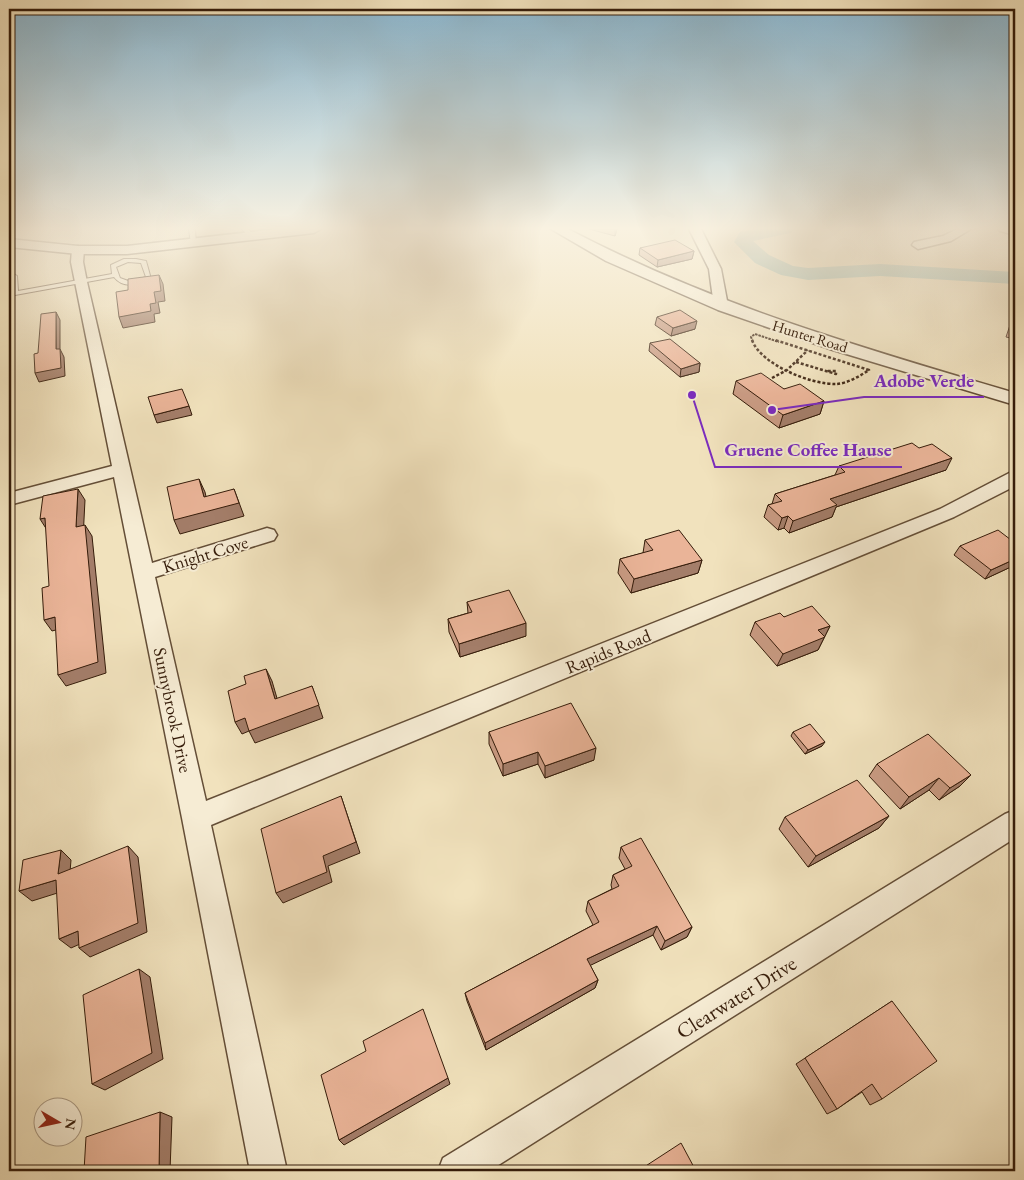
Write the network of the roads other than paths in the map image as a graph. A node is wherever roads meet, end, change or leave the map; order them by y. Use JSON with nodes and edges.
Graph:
{"nodes":[{"id":1,"x":15,"y":284,"type":"edge"},
{"id":2,"x":69,"y":284,"type":"edge"},
{"id":3,"x":81,"y":284,"type":"edge"},
{"id":4,"x":669,"y":284,"type":"edge"},
{"id":5,"x":718,"y":284,"type":"edge"},
{"id":6,"x":721,"y":306,"type":"junction"},
{"id":7,"x":1015,"y":399,"type":"edge"},
{"id":8,"x":122,"y":469,"type":"junction"},
{"id":9,"x":1015,"y":476,"type":"edge"},
{"id":10,"x":9,"y":499,"type":"edge"},
{"id":11,"x":267,"y":535,"type":"dead end"},
{"id":12,"x":144,"y":572,"type":"junction"},
{"id":13,"x":196,"y":818,"type":"junction"},
{"id":14,"x":1015,"y":823,"type":"edge"},
{"id":15,"x":268,"y":1171,"type":"edge"},
{"id":16,"x":456,"y":1171,"type":"edge"}],
"edges":[{"from":1,"to":2,"type":"lane"},
{"from":3,"to":8,"type":"street","name":"Sunnybrook Drive"},
{"from":4,"to":6,"type":"street","name":"Hunter Road"},
{"from":5,"to":6,"type":"street"},
{"from":6,"to":7,"type":"street","name":"Hunter Road"},
{"from":8,"to":10,"type":"street"},
{"from":8,"to":12,"type":"street","name":"Sunnybrook Drive"},
{"from":9,"to":13,"type":"street","name":"Rapids Road"},
{"from":11,"to":12,"type":"street","name":"Knight Cove"},
{"from":12,"to":13,"type":"street","name":"Sunnybrook Drive"},
{"from":13,"to":15,"type":"street","name":"Sunnybrook Drive"},
{"from":14,"to":16,"type":"street","name":"Clearwater Drive"}]}
